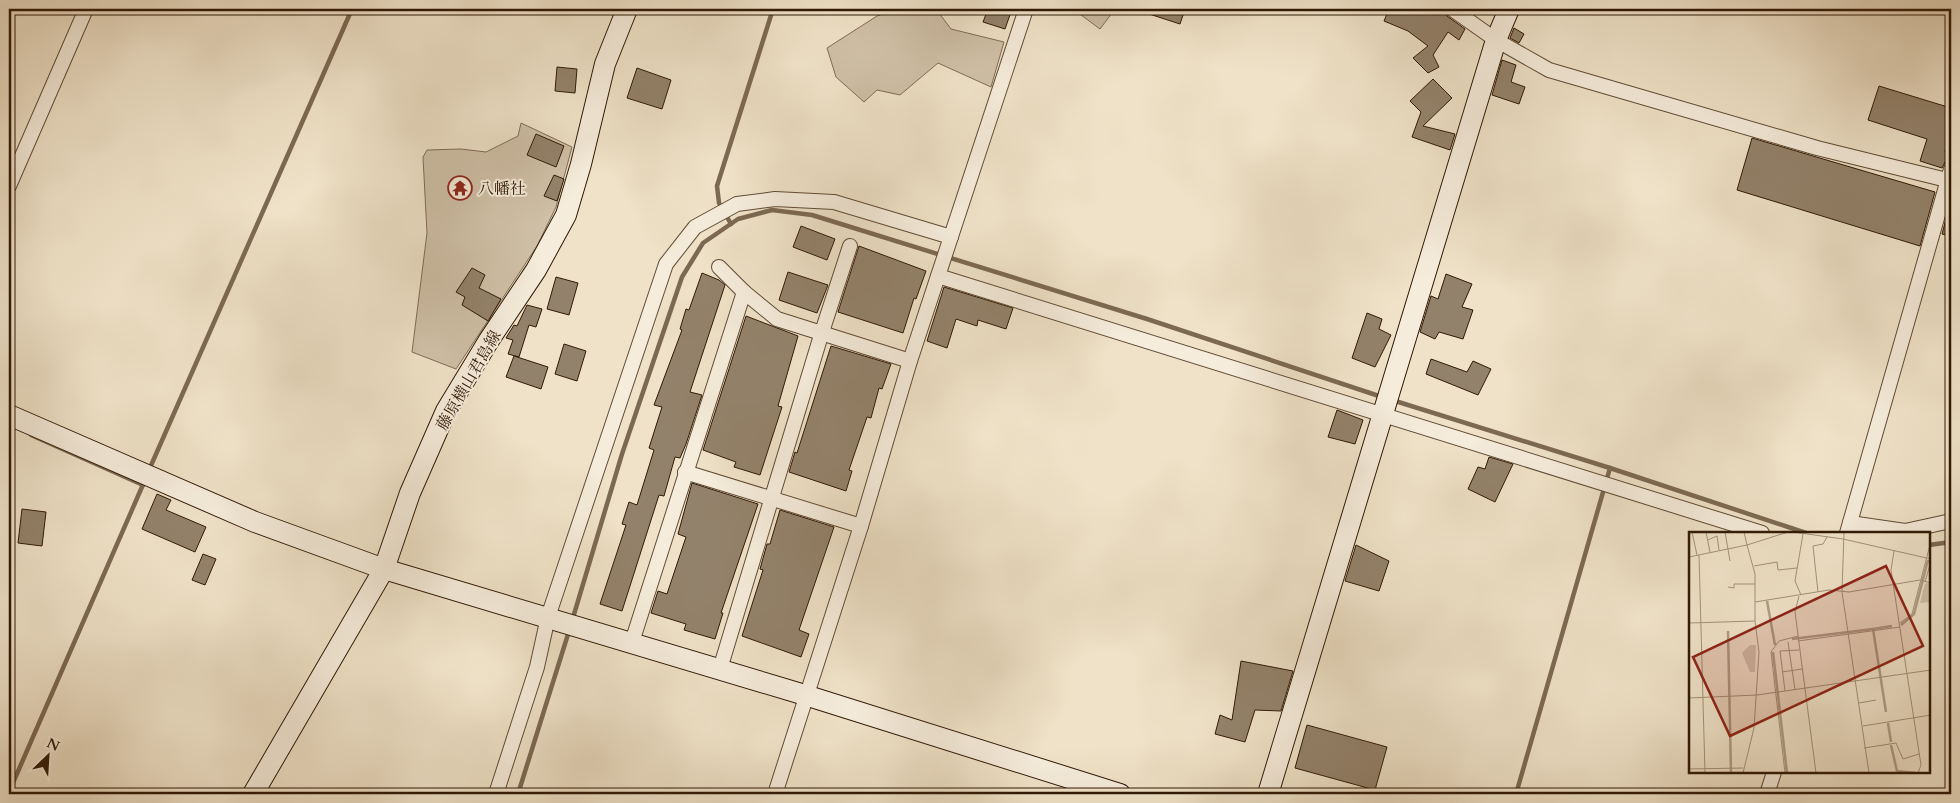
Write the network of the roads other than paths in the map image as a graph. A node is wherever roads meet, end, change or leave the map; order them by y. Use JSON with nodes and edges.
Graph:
{"nodes":[{"id":1,"x":86,"y":9,"type":"edge"},
{"id":2,"x":627,"y":9,"type":"edge"},
{"id":3,"x":1026,"y":9,"type":"edge"},
{"id":4,"x":1452,"y":9,"type":"edge"},
{"id":5,"x":1509,"y":9,"type":"edge"},
{"id":6,"x":1496,"y":40,"type":"junction"},
{"id":7,"x":1950,"y":177,"type":"edge"},
{"id":8,"x":9,"y":186,"type":"edge"},
{"id":9,"x":951,"y":237,"type":"junction"},
{"id":10,"x":850,"y":246,"type":"dead end"},
{"id":11,"x":719,"y":267,"type":"dead end"},
{"id":12,"x":940,"y":272,"type":"junction"},
{"id":13,"x":744,"y":292,"type":"junction"},
{"id":14,"x":822,"y":332,"type":"junction"},
{"id":15,"x":910,"y":362,"type":"junction"},
{"id":16,"x":9,"y":415,"type":"edge"},
{"id":17,"x":1383,"y":415,"type":"junction"},
{"id":18,"x":685,"y":472,"type":"junction"},
{"id":19,"x":771,"y":499,"type":"junction"},
{"id":20,"x":1951,"y":521,"type":"edge"},
{"id":21,"x":861,"y":526,"type":"junction"},
{"id":22,"x":1848,"y":528,"type":"edge"},
{"id":23,"x":1759,"y":532,"type":"edge"},
{"id":24,"x":384,"y":569,"type":"junction"},
{"id":25,"x":548,"y":617,"type":"junction"},
{"id":26,"x":632,"y":642,"type":"junction"},
{"id":27,"x":720,"y":669,"type":"junction"},
{"id":28,"x":805,"y":695,"type":"junction"},
{"id":29,"x":1774,"y":773,"type":"edge"},
{"id":30,"x":253,"y":794,"type":"edge"},
{"id":31,"x":496,"y":794,"type":"edge"},
{"id":32,"x":775,"y":794,"type":"edge"},
{"id":33,"x":1120,"y":794,"type":"edge"},
{"id":34,"x":1268,"y":794,"type":"edge"},
{"id":35,"x":1767,"y":794,"type":"edge"}],
"edges":[{"from":1,"to":8,"type":"street"},
{"from":2,"to":24,"type":"street","name":"藤原横山君島線"},
{"from":3,"to":9,"type":"street"},
{"from":4,"to":6,"type":"street"},
{"from":5,"to":6,"type":"street"},
{"from":6,"to":7,"type":"street"},
{"from":6,"to":17,"type":"street"},
{"from":7,"to":22,"type":"street"},
{"from":9,"to":12,"type":"street"},
{"from":9,"to":25,"type":"street"},
{"from":10,"to":14,"type":"street"},
{"from":11,"to":13,"type":"street"},
{"from":12,"to":15,"type":"street"},
{"from":12,"to":17,"type":"street"},
{"from":13,"to":14,"type":"street"},
{"from":13,"to":18,"type":"street"},
{"from":14,"to":15,"type":"street"},
{"from":14,"to":19,"type":"street"},
{"from":15,"to":21,"type":"street"},
{"from":16,"to":24,"type":"street"},
{"from":17,"to":23,"type":"street"},
{"from":17,"to":34,"type":"street"},
{"from":18,"to":19,"type":"street"},
{"from":18,"to":26,"type":"street"},
{"from":19,"to":21,"type":"street"},
{"from":19,"to":27,"type":"street"},
{"from":20,"to":22,"type":"street"},
{"from":21,"to":28,"type":"street"},
{"from":24,"to":25,"type":"street"},
{"from":24,"to":30,"type":"street","name":"藤原横山君島線"},
{"from":25,"to":26,"type":"street"},
{"from":25,"to":31,"type":"street"},
{"from":26,"to":27,"type":"street"},
{"from":27,"to":28,"type":"street"},
{"from":28,"to":32,"type":"street"},
{"from":28,"to":33,"type":"street"},
{"from":29,"to":35,"type":"street"}]}
